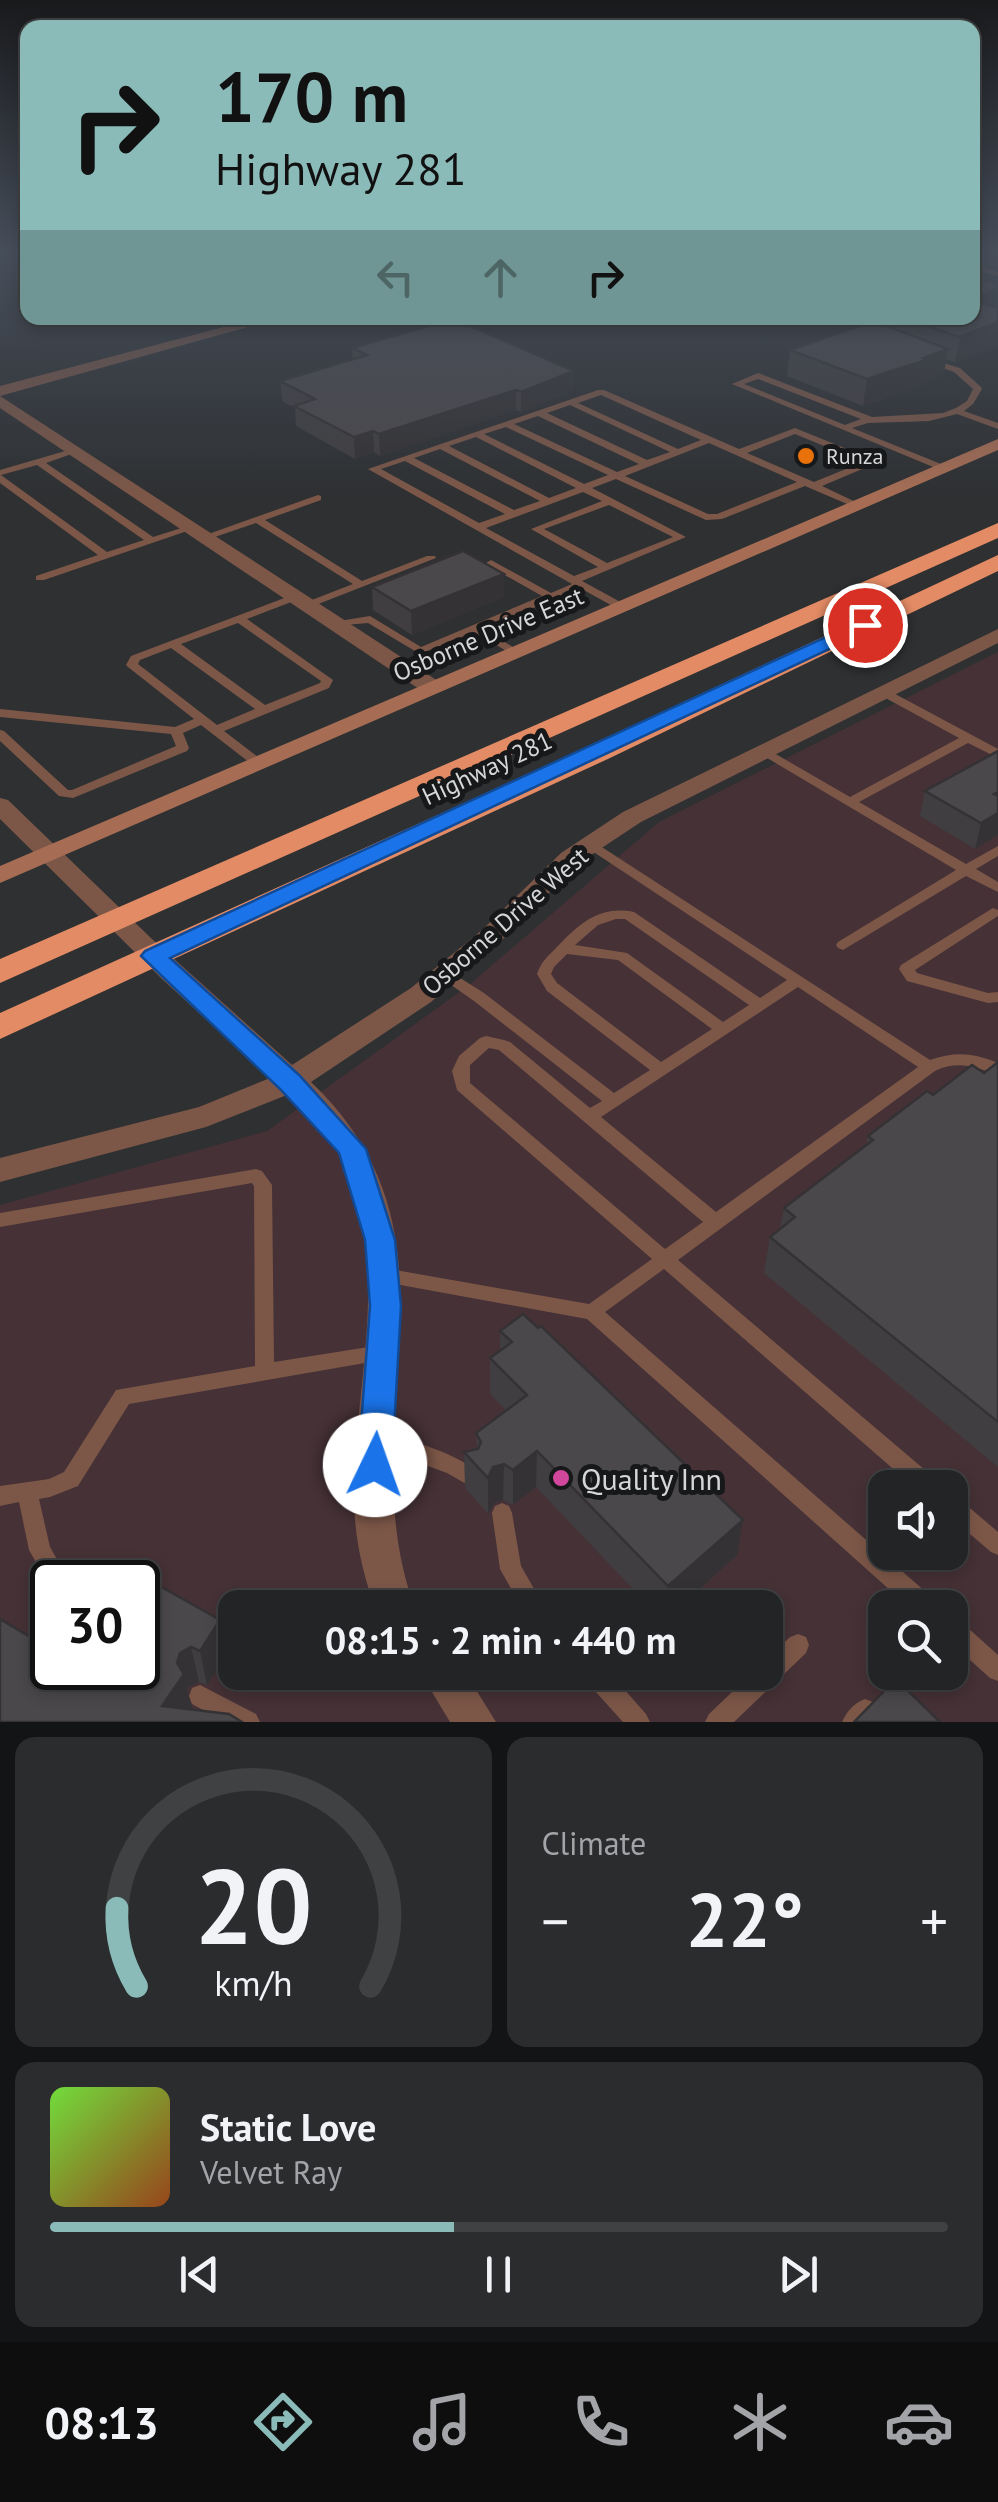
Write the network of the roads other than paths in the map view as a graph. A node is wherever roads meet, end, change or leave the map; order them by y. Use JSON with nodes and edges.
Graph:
{"nodes":[{"id":1,"x":208,"y":335,"type":"edge"},
{"id":2,"x":911,"y":354,"type":"edge"},
{"id":3,"x":0,"y":391,"type":"edge"},
{"id":4,"x":0,"y":401,"type":"edge"},
{"id":5,"x":570,"y":402,"type":"junction"},
{"id":6,"x":956,"y":411,"type":"junction"},
{"id":7,"x":539,"y":413,"type":"junction"},
{"id":8,"x":868,"y":419,"type":"junction"},
{"id":9,"x":506,"y":424,"type":"junction"},
{"id":10,"x":998,"y":426,"type":"edge"},
{"id":11,"x":845,"y":428,"type":"junction"},
{"id":12,"x":476,"y":434,"type":"junction"},
{"id":13,"x":709,"y":440,"type":"junction"},
{"id":14,"x":998,"y":444,"type":"edge"},
{"id":15,"x":440,"y":446,"type":"junction"},
{"id":16,"x":75,"y":451,"type":"junction"},
{"id":17,"x":678,"y":452,"type":"junction"},
{"id":18,"x":738,"y":453,"type":"junction"},
{"id":19,"x":406,"y":458,"type":"junction"},
{"id":20,"x":38,"y":462,"type":"junction"},
{"id":21,"x":647,"y":464,"type":"junction"},
{"id":22,"x":943,"y":468,"type":"junction"},
{"id":23,"x":0,"y":476,"type":"edge"},
{"id":24,"x":614,"y":476,"type":"junction"},
{"id":25,"x":809,"y":484,"type":"junction"},
{"id":26,"x":584,"y":488,"type":"junction"},
{"id":27,"x":318,"y":498,"type":"dead end"},
{"id":28,"x":548,"y":501,"type":"junction"},
{"id":29,"x":610,"y":501,"type":"junction"},
{"id":30,"x":857,"y":505,"type":"junction"},
{"id":31,"x":513,"y":514,"type":"junction"},
{"id":32,"x":257,"y":519,"type":"junction"},
{"id":33,"x":478,"y":527,"type":"junction"},
{"id":34,"x":998,"y":530,"type":"edge"},
{"id":35,"x":198,"y":532,"type":"junction"},
{"id":36,"x":152,"y":541,"type":"junction"},
{"id":37,"x":106,"y":556,"type":"junction"},
{"id":38,"x":431,"y":558,"type":"dead end"},
{"id":39,"x":998,"y":562,"type":"edge"},
{"id":40,"x":491,"y":564,"type":"edge"},
{"id":41,"x":607,"y":567,"type":"junction"},
{"id":42,"x":40,"y":578,"type":"dead end"},
{"id":43,"x":578,"y":582,"type":"junction"},
{"id":44,"x":362,"y":585,"type":"junction"},
{"id":45,"x":551,"y":597,"type":"junction"},
{"id":46,"x":302,"y":601,"type":"junction"},
{"id":47,"x":622,"y":607,"type":"junction"},
{"id":48,"x":238,"y":618,"type":"junction"},
{"id":49,"x":337,"y":624,"type":"junction"},
{"id":50,"x":475,"y":628,"type":"junction"},
{"id":51,"x":998,"y":635,"type":"edge"},
{"id":52,"x":174,"y":644,"type":"junction"},
{"id":53,"x":515,"y":652,"type":"junction"},
{"id":54,"x":433,"y":688,"type":"junction"},
{"id":55,"x":884,"y":692,"type":"junction"},
{"id":56,"x":264,"y":710,"type":"junction"},
{"id":57,"x":0,"y":712,"type":"edge"},
{"id":58,"x":203,"y":720,"type":"junction"},
{"id":59,"x":216,"y":730,"type":"junction"},
{"id":60,"x":176,"y":732,"type":"junction"},
{"id":61,"x":0,"y":734,"type":"edge"},
{"id":62,"x":968,"y":738,"type":"junction"},
{"id":63,"x":763,"y":752,"type":"junction"},
{"id":64,"x":998,"y":754,"type":"edge"},
{"id":65,"x":258,"y":763,"type":"junction"},
{"id":66,"x":850,"y":802,"type":"junction"},
{"id":67,"x":0,"y":805,"type":"edge"},
{"id":68,"x":591,"y":844,"type":"junction"},
{"id":69,"x":998,"y":850,"type":"edge"},
{"id":70,"x":48,"y":854,"type":"junction"},
{"id":71,"x":966,"y":869,"type":"junction"},
{"id":72,"x":0,"y":875,"type":"edge"},
{"id":73,"x":998,"y":888,"type":"edge"},
{"id":74,"x":996,"y":913,"type":"edge"},
{"id":75,"x":115,"y":921,"type":"junction"},
{"id":76,"x":843,"y":944,"type":"dead end"},
{"id":77,"x":566,"y":950,"type":"junction"},
{"id":78,"x":154,"y":956,"type":"junction"},
{"id":79,"x":0,"y":972,"type":"edge"},
{"id":80,"x":444,"y":975,"type":"junction"},
{"id":81,"x":798,"y":980,"type":"junction"},
{"id":82,"x":998,"y":997,"type":"edge"},
{"id":83,"x":760,"y":1006,"type":"junction"},
{"id":84,"x":0,"y":1027,"type":"edge"},
{"id":85,"x":724,"y":1029,"type":"junction"},
{"id":86,"x":929,"y":1067,"type":"junction"},
{"id":87,"x":998,"y":1069,"type":"edge"},
{"id":88,"x":661,"y":1070,"type":"junction"},
{"id":89,"x":290,"y":1082,"type":"junction"},
{"id":90,"x":614,"y":1101,"type":"junction"},
{"id":91,"x":591,"y":1116,"type":"junction"},
{"id":92,"x":0,"y":1170,"type":"edge"},
{"id":93,"x":0,"y":1220,"type":"edge"},
{"id":94,"x":717,"y":1224,"type":"junction"},
{"id":95,"x":664,"y":1260,"type":"junction"},
{"id":96,"x":383,"y":1275,"type":"junction"},
{"id":97,"x":592,"y":1312,"type":"junction"},
{"id":98,"x":382,"y":1353,"type":"junction"},
{"id":99,"x":265,"y":1372,"type":"junction"},
{"id":100,"x":376,"y":1438,"type":"junction"},
{"id":101,"x":909,"y":1470,"type":"edge"},
{"id":102,"x":468,"y":1476,"type":"edge"},
{"id":103,"x":27,"y":1492,"type":"junction"},
{"id":104,"x":0,"y":1496,"type":"edge"},
{"id":105,"x":502,"y":1514,"type":"dead end"},
{"id":106,"x":968,"y":1519,"type":"edge"},
{"id":107,"x":998,"y":1545,"type":"edge"},
{"id":108,"x":46,"y":1560,"type":"edge"},
{"id":109,"x":388,"y":1590,"type":"edge"},
{"id":110,"x":523,"y":1590,"type":"edge"},
{"id":111,"x":908,"y":1590,"type":"edge"},
{"id":112,"x":798,"y":1644,"type":"dead end"},
{"id":113,"x":968,"y":1644,"type":"edge"},
{"id":114,"x":998,"y":1670,"type":"edge"},
{"id":115,"x":452,"y":1690,"type":"edge"},
{"id":116,"x":609,"y":1690,"type":"edge"},
{"id":117,"x":200,"y":1696,"type":"dead end"},
{"id":118,"x":473,"y":1721,"type":"edge"},
{"id":119,"x":248,"y":1722,"type":"edge"},
{"id":120,"x":638,"y":1722,"type":"edge"},
{"id":121,"x":717,"y":1722,"type":"edge"}],
"edges":[{"from":1,"to":3,"type":"street"},
{"from":2,"to":6,"type":"lane"},
{"from":4,"to":16,"type":"street"},
{"from":5,"to":7,"type":"lane"},
{"from":5,"to":13,"type":"lane"},
{"from":5,"to":17,"type":"lane"},
{"from":6,"to":8,"type":"lane"},
{"from":6,"to":10,"type":"lane"},
{"from":7,"to":9,"type":"lane"},
{"from":7,"to":21,"type":"lane"},
{"from":8,"to":11,"type":"lane"},
{"from":8,"to":11,"type":"lane"},
{"from":9,"to":12,"type":"lane"},
{"from":9,"to":24,"type":"lane"},
{"from":11,"to":22,"type":"lane"},
{"from":12,"to":15,"type":"lane"},
{"from":12,"to":26,"type":"lane"},
{"from":13,"to":17,"type":"lane"},
{"from":13,"to":18,"type":"lane"},
{"from":14,"to":22,"type":"street","name":"Osborne Drive East"},
{"from":15,"to":19,"type":"lane"},
{"from":15,"to":28,"type":"lane"},
{"from":16,"to":20,"type":"lane"},
{"from":16,"to":35,"type":"street"},
{"from":17,"to":21,"type":"lane"},
{"from":18,"to":25,"type":"lane"},
{"from":18,"to":25,"type":"lane"},
{"from":19,"to":31,"type":"lane"},
{"from":19,"to":33,"type":"lane"},
{"from":20,"to":23,"type":"lane"},
{"from":20,"to":36,"type":"lane"},
{"from":21,"to":24,"type":"lane"},
{"from":22,"to":30,"type":"street","name":"Osborne Drive East"},
{"from":23,"to":37,"type":"lane"},
{"from":24,"to":25,"type":"lane"},
{"from":24,"to":26,"type":"lane"},
{"from":25,"to":30,"type":"lane"},
{"from":26,"to":28,"type":"lane"},
{"from":26,"to":29,"type":"lane"},
{"from":27,"to":32,"type":"lane"},
{"from":28,"to":31,"type":"lane"},
{"from":29,"to":41,"type":"lane"},
{"from":29,"to":41,"type":"lane"},
{"from":30,"to":47,"type":"street","name":"Osborne Drive East"},
{"from":31,"to":33,"type":"lane"},
{"from":32,"to":35,"type":"lane"},
{"from":32,"to":44,"type":"lane"},
{"from":33,"to":43,"type":"lane"},
{"from":34,"to":75,"type":"highway","name":"Highway 281"},
{"from":35,"to":36,"type":"lane"},
{"from":35,"to":46,"type":"street"},
{"from":36,"to":37,"type":"lane"},
{"from":37,"to":42,"type":"lane"},
{"from":38,"to":44,"type":"lane"},
{"from":39,"to":78,"type":"highway","name":"Highway 281"},
{"from":40,"to":45,"type":"lane"},
{"from":41,"to":43,"type":"lane"},
{"from":43,"to":45,"type":"lane"},
{"from":43,"to":47,"type":"lane"},
{"from":44,"to":46,"type":"lane"},
{"from":45,"to":50,"type":"lane"},
{"from":46,"to":48,"type":"lane"},
{"from":46,"to":49,"type":"street"},
{"from":47,"to":53,"type":"street","name":"Osborne Drive East"},
{"from":48,"to":52,"type":"lane"},
{"from":48,"to":56,"type":"lane"},
{"from":49,"to":50,"type":"lane"},
{"from":49,"to":54,"type":"street"},
{"from":50,"to":53,"type":"lane"},
{"from":51,"to":55,"type":"street","name":"Osborne Drive West"},
{"from":52,"to":56,"type":"lane"},
{"from":52,"to":58,"type":"lane"},
{"from":53,"to":54,"type":"street","name":"Osborne Drive East"},
{"from":54,"to":65,"type":"street","name":"Osborne Drive East"},
{"from":55,"to":62,"type":"lane"},
{"from":55,"to":63,"type":"street","name":"Osborne Drive West"},
{"from":56,"to":59,"type":"lane"},
{"from":57,"to":60,"type":"lane"},
{"from":58,"to":59,"type":"lane"},
{"from":58,"to":60,"type":"lane"},
{"from":59,"to":65,"type":"lane"},
{"from":60,"to":61,"type":"lane"},
{"from":62,"to":64,"type":"lane"},
{"from":62,"to":66,"type":"lane"},
{"from":63,"to":66,"type":"lane"},
{"from":63,"to":68,"type":"street","name":"Osborne Drive West"},
{"from":65,"to":70,"type":"street","name":"Osborne Drive East"},
{"from":66,"to":71,"type":"lane"},
{"from":67,"to":70,"type":"street"},
{"from":68,"to":80,"type":"street","name":"Osborne Drive West"},
{"from":68,"to":81,"type":"lane"},
{"from":69,"to":71,"type":"lane"},
{"from":70,"to":72,"type":"street","name":"Osborne Drive East"},
{"from":70,"to":75,"type":"street"},
{"from":71,"to":73,"type":"lane"},
{"from":71,"to":76,"type":"lane"},
{"from":74,"to":82,"type":"lane"},
{"from":75,"to":78,"type":"street"},
{"from":75,"to":79,"type":"highway","name":"Highway 281"},
{"from":77,"to":83,"type":"lane"},
{"from":77,"to":85,"type":"lane"},
{"from":77,"to":88,"type":"lane"},
{"from":78,"to":84,"type":"highway","name":"Highway 281"},
{"from":78,"to":89,"type":"street"},
{"from":80,"to":89,"type":"street","name":"Osborne Drive West"},
{"from":80,"to":90,"type":"lane"},
{"from":81,"to":83,"type":"lane"},
{"from":81,"to":86,"type":"lane"},
{"from":83,"to":85,"type":"lane"},
{"from":85,"to":88,"type":"lane"},
{"from":86,"to":87,"type":"lane"},
{"from":86,"to":94,"type":"lane"},
{"from":88,"to":90,"type":"lane"},
{"from":89,"to":92,"type":"street","name":"Osborne Drive West"},
{"from":89,"to":96,"type":"street"},
{"from":90,"to":91,"type":"lane"},
{"from":91,"to":94,"type":"lane"},
{"from":91,"to":95,"type":"lane"},
{"from":93,"to":99,"type":"lane"},
{"from":94,"to":95,"type":"lane"},
{"from":95,"to":97,"type":"lane"},
{"from":95,"to":101,"type":"lane"},
{"from":96,"to":97,"type":"lane"},
{"from":96,"to":98,"type":"street"},
{"from":97,"to":111,"type":"lane"},
{"from":98,"to":99,"type":"lane"},
{"from":98,"to":100,"type":"street"},
{"from":99,"to":103,"type":"lane"},
{"from":100,"to":102,"type":"lane"},
{"from":100,"to":109,"type":"street"},
{"from":103,"to":104,"type":"lane"},
{"from":103,"to":108,"type":"lane"},
{"from":105,"to":110,"type":"lane"},
{"from":106,"to":107,"type":"lane"},
{"from":112,"to":121,"type":"lane"},
{"from":113,"to":114,"type":"lane"},
{"from":115,"to":118,"type":"street"},
{"from":116,"to":120,"type":"lane"},
{"from":117,"to":119,"type":"lane"}]}
